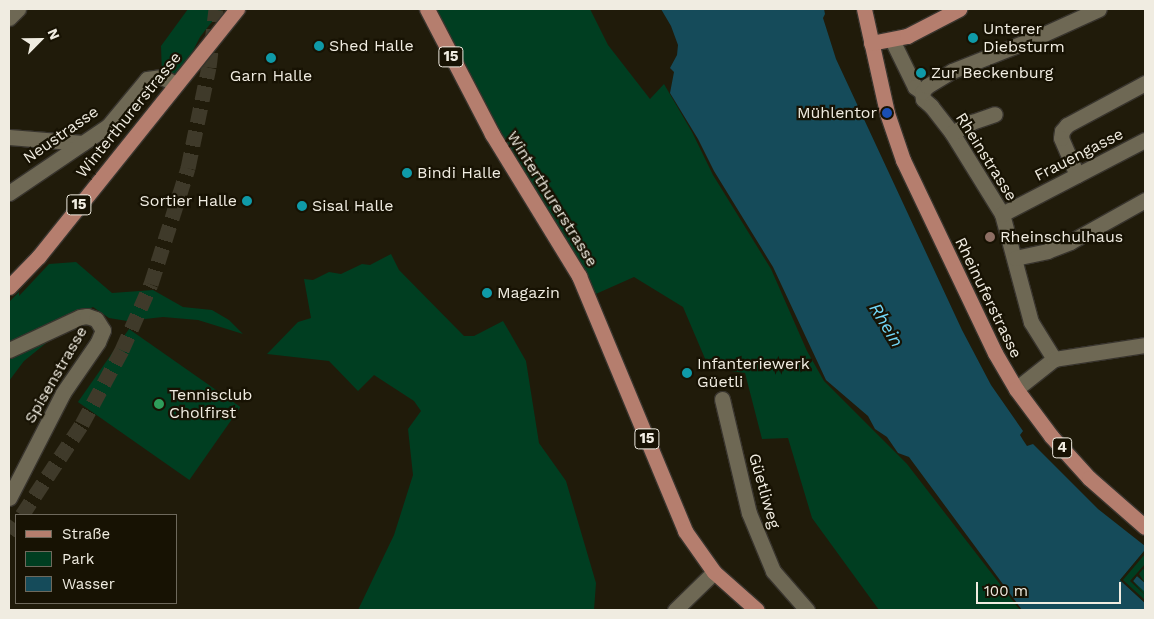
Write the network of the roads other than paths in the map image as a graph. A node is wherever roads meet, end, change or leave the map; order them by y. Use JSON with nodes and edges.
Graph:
{"nodes":[{"id":1,"x":18,"y":9,"type":"edge"},
{"id":2,"x":237,"y":9,"type":"edge"},
{"id":3,"x":427,"y":9,"type":"edge"},
{"id":4,"x":864,"y":9,"type":"edge"},
{"id":5,"x":959,"y":9,"type":"edge"},
{"id":6,"x":1099,"y":9,"type":"edge"},
{"id":7,"x":9,"y":18,"type":"edge"},
{"id":8,"x":892,"y":40,"type":"junction"},
{"id":9,"x":871,"y":43,"type":"junction"},
{"id":10,"x":1145,"y":82,"type":"edge"},
{"id":11,"x":176,"y":84,"type":"junction"},
{"id":12,"x":922,"y":92,"type":"junction"},
{"id":13,"x":995,"y":114,"type":"dead end"},
{"id":14,"x":952,"y":133,"type":"junction"},
{"id":15,"x":9,"y":137,"type":"edge"},
{"id":16,"x":1145,"y":140,"type":"edge"},
{"id":17,"x":83,"y":143,"type":"junction"},
{"id":18,"x":1077,"y":175,"type":"junction"},
{"id":19,"x":9,"y":193,"type":"edge"},
{"id":20,"x":1145,"y":200,"type":"edge"},
{"id":21,"x":1002,"y":214,"type":"junction"},
{"id":22,"x":1015,"y":258,"type":"junction"},
{"id":23,"x":9,"y":287,"type":"edge"},
{"id":24,"x":1145,"y":345,"type":"edge"},
{"id":25,"x":9,"y":350,"type":"edge"},
{"id":26,"x":1054,"y":359,"type":"junction"},
{"id":27,"x":1016,"y":389,"type":"junction"},
{"id":28,"x":722,"y":399,"type":"dead end"},
{"id":29,"x":9,"y":498,"type":"edge"},
{"id":30,"x":1145,"y":527,"type":"edge"},
{"id":31,"x":714,"y":572,"type":"junction"},
{"id":32,"x":675,"y":610,"type":"edge"},
{"id":33,"x":757,"y":610,"type":"edge"},
{"id":34,"x":807,"y":610,"type":"edge"}],
"edges":[{"from":1,"to":7,"type":"street"},
{"from":2,"to":11,"type":"main road","name":"Winterthurerstrasse","number":"15"},
{"from":3,"to":31,"type":"main road","name":"Winterthurerstrasse","number":"15"},
{"from":4,"to":9,"type":"main road","number":"4"},
{"from":5,"to":8,"type":"main road"},
{"from":6,"to":12,"type":"street"},
{"from":8,"to":9,"type":"main road"},
{"from":8,"to":12,"type":"street","name":"Rheinstrasse"},
{"from":9,"to":27,"type":"main road","name":"Rheinuferstrasse","number":"4"},
{"from":10,"to":18,"type":"street"},
{"from":11,"to":17,"type":"street","name":"Neustrasse"},
{"from":11,"to":23,"type":"main road","name":"Winterthurerstrasse","number":"15"},
{"from":12,"to":14,"type":"street","name":"Rheinstrasse"},
{"from":13,"to":14,"type":"street"},
{"from":14,"to":21,"type":"street","name":"Rheinstrasse"},
{"from":15,"to":17,"type":"street"},
{"from":16,"to":18,"type":"street","name":"Frauengasse"},
{"from":17,"to":19,"type":"street","name":"Neustrasse"},
{"from":18,"to":21,"type":"street","name":"Frauengasse"},
{"from":20,"to":22,"type":"street"},
{"from":21,"to":22,"type":"street","name":"Rheinstrasse"},
{"from":22,"to":26,"type":"street","name":"Rheinstrasse"},
{"from":24,"to":26,"type":"street"},
{"from":25,"to":29,"type":"street","name":"Spisenstrasse"},
{"from":26,"to":27,"type":"street"},
{"from":27,"to":30,"type":"main road","name":"Rheinuferstrasse","number":"4"},
{"from":28,"to":34,"type":"street","name":"Güetliweg"},
{"from":31,"to":32,"type":"street"},
{"from":31,"to":33,"type":"main road","number":"15"}]}
